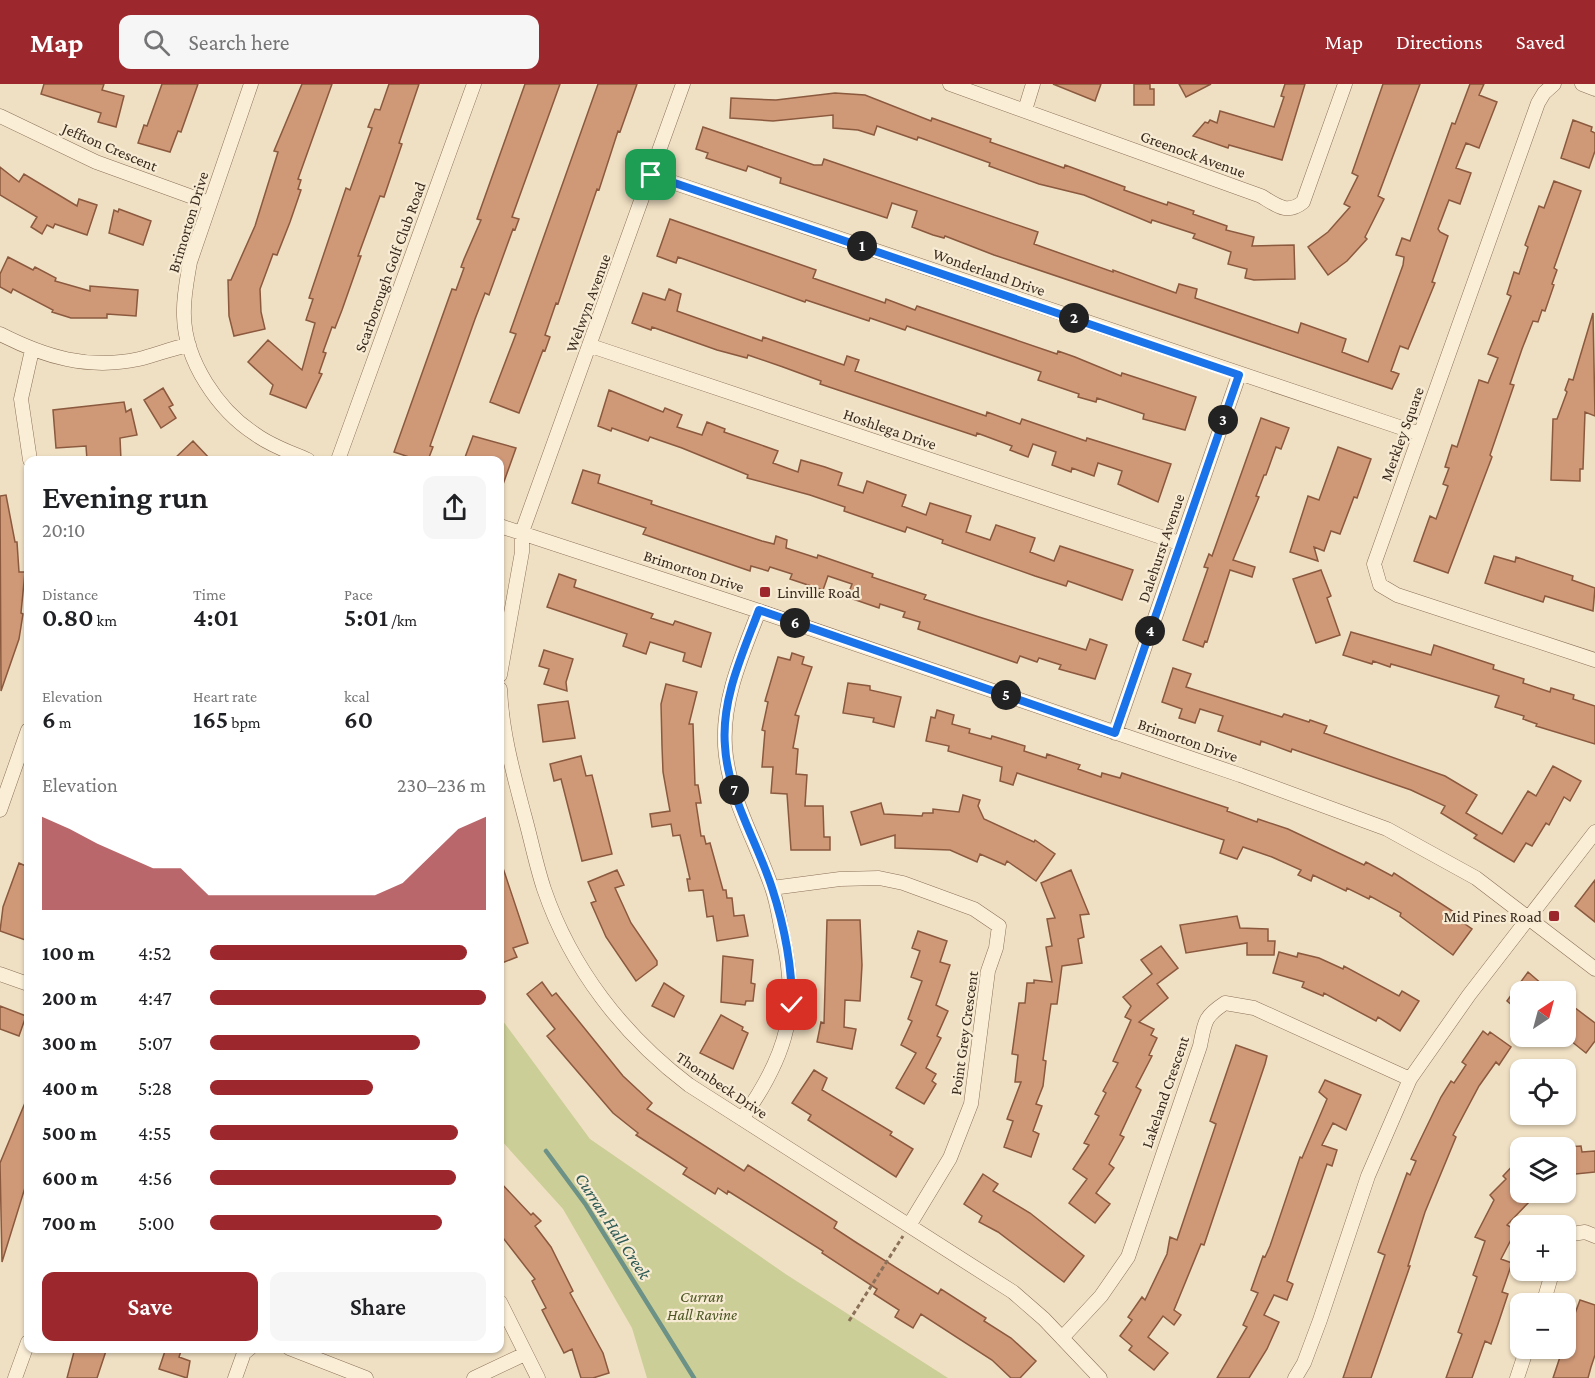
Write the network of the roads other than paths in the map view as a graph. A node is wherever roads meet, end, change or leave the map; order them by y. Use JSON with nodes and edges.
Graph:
{"nodes":[{"id":1,"x":251,"y":84,"type":"edge"},
{"id":2,"x":474,"y":84,"type":"edge"},
{"id":3,"x":683,"y":84,"type":"edge"},
{"id":4,"x":950,"y":84,"type":"edge"},
{"id":5,"x":1033,"y":84,"type":"edge"},
{"id":6,"x":1345,"y":84,"type":"edge"},
{"id":7,"x":1554,"y":84,"type":"edge"},
{"id":8,"x":1582,"y":84,"type":"edge"},
{"id":9,"x":1595,"y":88,"type":"edge"},
{"id":10,"x":1025,"y":110,"type":"junction"},
{"id":11,"x":0,"y":116,"type":"edge"},
{"id":12,"x":651,"y":175,"type":"junction"},
{"id":13,"x":209,"y":203,"type":"junction"},
{"id":14,"x":0,"y":334,"type":"edge"},
{"id":15,"x":189,"y":345,"type":"junction"},
{"id":16,"x":591,"y":346,"type":"junction"},
{"id":17,"x":32,"y":350,"type":"junction"},
{"id":18,"x":1239,"y":375,"type":"junction"},
{"id":19,"x":1420,"y":434,"type":"junction"},
{"id":20,"x":29,"y":456,"type":"edge"},
{"id":21,"x":298,"y":456,"type":"edge"},
{"id":22,"x":339,"y":456,"type":"edge"},
{"id":23,"x":504,"y":527,"type":"edge"},
{"id":24,"x":522,"y":532,"type":"junction"},
{"id":25,"x":1179,"y":543,"type":"junction"},
{"id":26,"x":759,"y":610,"type":"junction"},
{"id":27,"x":504,"y":653,"type":"edge"},
{"id":28,"x":1595,"y":660,"type":"edge"},
{"id":29,"x":1115,"y":733,"type":"junction"},
{"id":30,"x":24,"y":741,"type":"edge"},
{"id":31,"x":504,"y":741,"type":"edge"},
{"id":32,"x":0,"y":810,"type":"edge"},
{"id":33,"x":1595,"y":832,"type":"edge"},
{"id":34,"x":772,"y":888,"type":"junction"},
{"id":35,"x":1528,"y":918,"type":"junction"},
{"id":36,"x":1595,"y":969,"type":"edge"},
{"id":37,"x":0,"y":974,"type":"edge"},
{"id":38,"x":24,"y":983,"type":"edge"},
{"id":39,"x":1410,"y":1080,"type":"junction"},
{"id":40,"x":742,"y":1119,"type":"junction"},
{"id":41,"x":910,"y":1224,"type":"junction"},
{"id":42,"x":1576,"y":1233,"type":"edge"},
{"id":43,"x":1595,"y":1236,"type":"edge"},
{"id":44,"x":504,"y":1310,"type":"edge"},
{"id":45,"x":1062,"y":1338,"type":"junction"},
{"id":46,"x":24,"y":1353,"type":"edge"},
{"id":47,"x":244,"y":1353,"type":"edge"},
{"id":48,"x":301,"y":1353,"type":"edge"},
{"id":49,"x":525,"y":1354,"type":"junction"},
{"id":50,"x":1523,"y":1359,"type":"edge"},
{"id":51,"x":15,"y":1378,"type":"edge"},
{"id":52,"x":235,"y":1378,"type":"edge"},
{"id":53,"x":366,"y":1378,"type":"edge"},
{"id":54,"x":474,"y":1378,"type":"edge"},
{"id":55,"x":538,"y":1378,"type":"edge"},
{"id":56,"x":1100,"y":1378,"type":"edge"},
{"id":57,"x":1295,"y":1378,"type":"edge"},
{"id":58,"x":1517,"y":1378,"type":"edge"}],
"edges":[{"from":1,"to":13,"type":"street","name":"Brimorton Drive"},
{"from":2,"to":22,"type":"street","name":"Scarborough Golf Club Road"},
{"from":3,"to":12,"type":"street","name":"Welwyn Avenue"},
{"from":4,"to":10,"type":"street","name":"Greenock Avenue"},
{"from":5,"to":10,"type":"street"},
{"from":6,"to":10,"type":"street","name":"Greenock Avenue"},
{"from":7,"to":19,"type":"street","name":"Merkley Square"},
{"from":8,"to":9,"type":"street"},
{"from":11,"to":13,"type":"street","name":"Jeffton Crescent"},
{"from":12,"to":16,"type":"street","name":"Welwyn Avenue"},
{"from":12,"to":18,"type":"street","name":"Wonderland Drive"},
{"from":13,"to":15,"type":"street","name":"Brimorton Drive"},
{"from":14,"to":17,"type":"street"},
{"from":15,"to":17,"type":"street"},
{"from":15,"to":21,"type":"street","name":"Brimorton Drive"},
{"from":16,"to":24,"type":"street","name":"Welwyn Avenue"},
{"from":16,"to":25,"type":"street","name":"Hoshlega Drive"},
{"from":17,"to":20,"type":"street"},
{"from":18,"to":19,"type":"street","name":"Wonderland Drive"},
{"from":18,"to":25,"type":"street","name":"Dalehurst Avenue"},
{"from":19,"to":28,"type":"street","name":"Merkley Square"},
{"from":23,"to":24,"type":"street","name":"Brimorton Drive"},
{"from":24,"to":26,"type":"street","name":"Brimorton Drive"},
{"from":24,"to":27,"type":"street"},
{"from":25,"to":29,"type":"street","name":"Dalehurst Avenue"},
{"from":26,"to":29,"type":"street","name":"Brimorton Drive"},
{"from":26,"to":34,"type":"street"},
{"from":29,"to":35,"type":"street","name":"Brimorton Drive"},
{"from":30,"to":32,"type":"street"},
{"from":31,"to":40,"type":"street","name":"Thornbeck Drive"},
{"from":33,"to":35,"type":"street"},
{"from":34,"to":40,"type":"street"},
{"from":34,"to":41,"type":"street","name":"Point Grey Crescent"},
{"from":35,"to":36,"type":"street","name":"Brimorton Drive"},
{"from":35,"to":39,"type":"street"},
{"from":37,"to":38,"type":"street"},
{"from":39,"to":45,"type":"street","name":"Lakeland Crescent"},
{"from":39,"to":57,"type":"street"},
{"from":40,"to":41,"type":"street","name":"Thornbeck Drive"},
{"from":41,"to":45,"type":"street","name":"Thornbeck Drive"},
{"from":42,"to":43,"type":"street"},
{"from":44,"to":49,"type":"street"},
{"from":45,"to":56,"type":"street","name":"Thornbeck Drive"},
{"from":46,"to":51,"type":"street"},
{"from":47,"to":52,"type":"street"},
{"from":48,"to":53,"type":"street"},
{"from":49,"to":54,"type":"street"},
{"from":49,"to":55,"type":"street"},
{"from":50,"to":58,"type":"street"}]}
